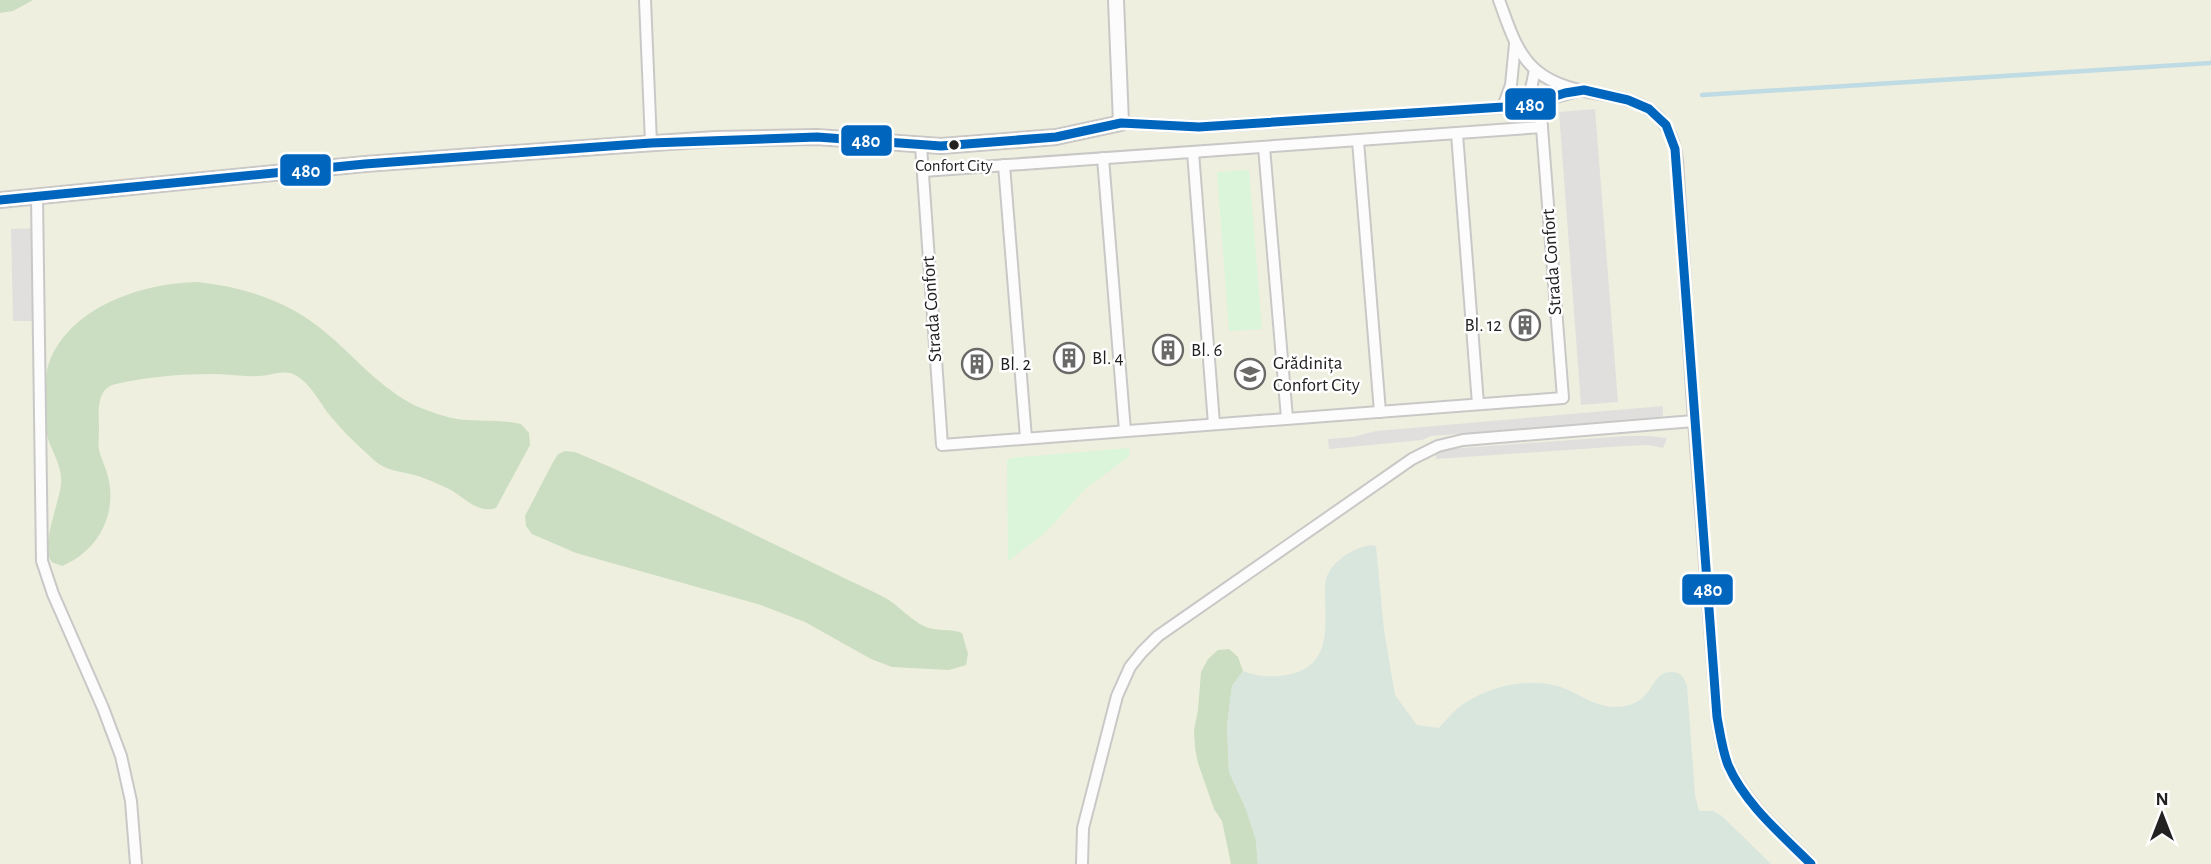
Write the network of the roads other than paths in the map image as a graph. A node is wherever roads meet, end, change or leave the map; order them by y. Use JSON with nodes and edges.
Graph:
{"nodes":[{"id":1,"x":645,"y":0,"type":"edge"},
{"id":2,"x":1116,"y":0,"type":"edge"},
{"id":3,"x":1499,"y":0,"type":"edge"},
{"id":4,"x":1515,"y":42,"type":"junction"},
{"id":5,"x":1535,"y":70,"type":"junction"},
{"id":6,"x":1584,"y":90,"type":"junction"},
{"id":7,"x":1540,"y":102,"type":"junction"},
{"id":8,"x":1522,"y":106,"type":"junction"},
{"id":9,"x":1503,"y":107,"type":"junction"},
{"id":10,"x":1121,"y":123,"type":"junction"},
{"id":11,"x":1542,"y":127,"type":"junction"},
{"id":12,"x":1457,"y":134,"type":"junction"},
{"id":13,"x":1255,"y":138,"type":"junction"},
{"id":14,"x":1358,"y":141,"type":"junction"},
{"id":15,"x":651,"y":143,"type":"junction"},
{"id":16,"x":921,"y":146,"type":"junction"},
{"id":17,"x":1193,"y":152,"type":"junction"},
{"id":18,"x":1103,"y":158,"type":"junction"},
{"id":19,"x":1004,"y":166,"type":"junction"},
{"id":20,"x":923,"y":171,"type":"junction"},
{"id":21,"x":37,"y":196,"type":"junction"},
{"id":22,"x":0,"y":200,"type":"edge"},
{"id":23,"x":1478,"y":404,"type":"junction"},
{"id":24,"x":1380,"y":412,"type":"junction"},
{"id":25,"x":1287,"y":418,"type":"junction"},
{"id":26,"x":1694,"y":421,"type":"junction"},
{"id":27,"x":1214,"y":424,"type":"junction"},
{"id":28,"x":1125,"y":431,"type":"junction"},
{"id":29,"x":1026,"y":438,"type":"junction"},
{"id":30,"x":136,"y":864,"type":"edge"},
{"id":31,"x":1083,"y":864,"type":"edge"},
{"id":32,"x":1811,"y":864,"type":"edge"}],
"edges":[{"from":1,"to":15,"type":"street"},
{"from":2,"to":10,"type":"street"},
{"from":3,"to":4,"type":"street"},
{"from":4,"to":5,"type":"street"},
{"from":4,"to":9,"type":"street"},
{"from":5,"to":6,"type":"street"},
{"from":5,"to":8,"type":"street"},
{"from":6,"to":7,"type":"street"},
{"from":6,"to":26,"type":"street"},
{"from":7,"to":8,"type":"street"},
{"from":7,"to":11,"type":"street"},
{"from":8,"to":9,"type":"street"},
{"from":9,"to":13,"type":"street"},
{"from":10,"to":13,"type":"street"},
{"from":10,"to":16,"type":"street"},
{"from":11,"to":12,"type":"street"},
{"from":11,"to":23,"type":"street","name":"Strada Confort"},
{"from":12,"to":14,"type":"street"},
{"from":12,"to":23,"type":"street"},
{"from":13,"to":14,"type":"street"},
{"from":13,"to":17,"type":"street"},
{"from":13,"to":25,"type":"street"},
{"from":14,"to":24,"type":"street"},
{"from":15,"to":16,"type":"street"},
{"from":15,"to":21,"type":"street"},
{"from":16,"to":20,"type":"street"},
{"from":17,"to":18,"type":"street"},
{"from":17,"to":27,"type":"street"},
{"from":18,"to":19,"type":"street"},
{"from":18,"to":28,"type":"street"},
{"from":19,"to":20,"type":"street"},
{"from":19,"to":29,"type":"street"},
{"from":20,"to":29,"type":"street","name":"Strada Confort"},
{"from":21,"to":22,"type":"street"},
{"from":21,"to":30,"type":"street"},
{"from":23,"to":24,"type":"street","name":"Strada Confort"},
{"from":24,"to":25,"type":"street","name":"Strada Confort"},
{"from":25,"to":27,"type":"street","name":"Strada Confort"},
{"from":26,"to":31,"type":"street"},
{"from":26,"to":32,"type":"street"},
{"from":27,"to":28,"type":"street","name":"Strada Confort"},
{"from":28,"to":29,"type":"street","name":"Strada Confort"}]}
